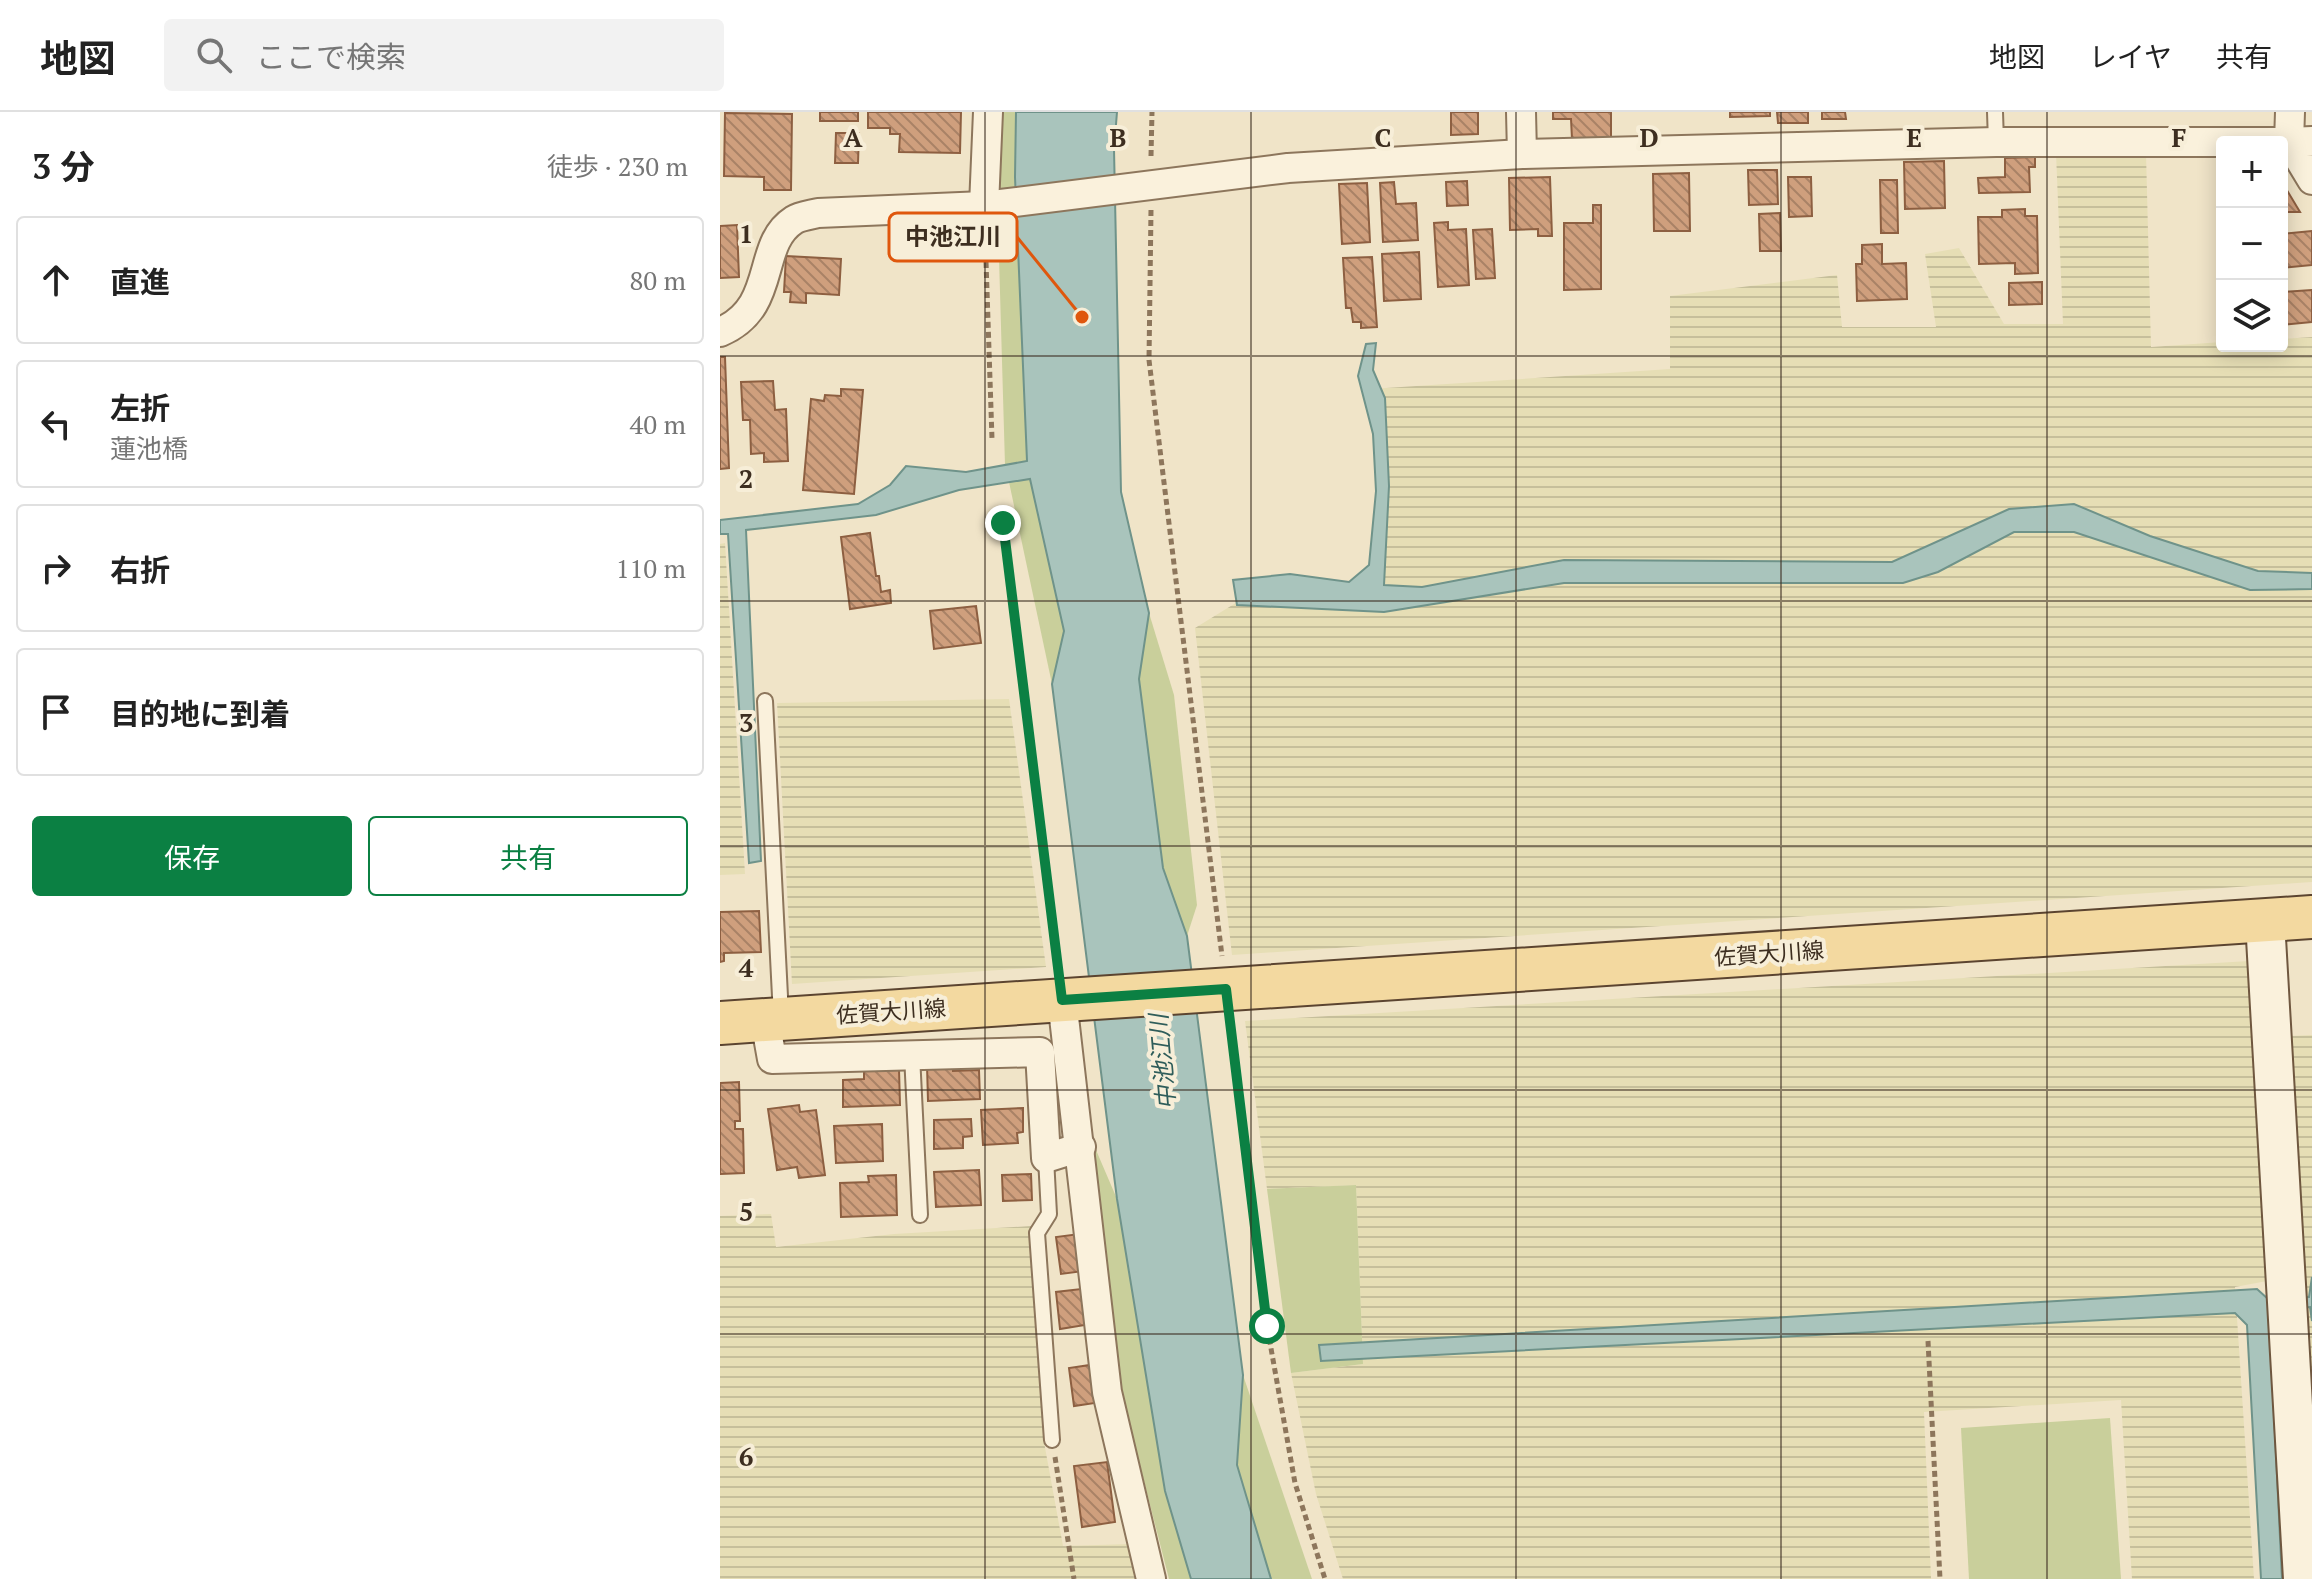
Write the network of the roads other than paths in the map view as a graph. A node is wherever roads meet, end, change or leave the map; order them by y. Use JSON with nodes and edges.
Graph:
{"nodes":[{"id":1,"x":988,"y":112,"type":"edge"},
{"id":2,"x":1521,"y":112,"type":"edge"},
{"id":3,"x":1995,"y":112,"type":"edge"},
{"id":4,"x":2290,"y":112,"type":"edge"},
{"id":5,"x":1996,"y":142,"type":"junction"},
{"id":6,"x":2300,"y":142,"type":"edge"},
{"id":7,"x":1522,"y":154,"type":"junction"},
{"id":8,"x":2312,"y":180,"type":"edge"},
{"id":9,"x":984,"y":206,"type":"junction"},
{"id":10,"x":720,"y":332,"type":"edge"},
{"id":11,"x":765,"y":701,"type":"dead end"},
{"id":12,"x":2312,"y":917,"type":"edge"},
{"id":13,"x":2265,"y":921,"type":"junction"},
{"id":14,"x":1062,"y":1000,"type":"junction"},
{"id":15,"x":773,"y":1019,"type":"junction"},
{"id":16,"x":720,"y":1023,"type":"edge"},
{"id":17,"x":912,"y":1055,"type":"junction"},
{"id":18,"x":1081,"y":1147,"type":"junction"},
{"id":19,"x":1046,"y":1158,"type":"junction"},
{"id":20,"x":920,"y":1215,"type":"dead end"},
{"id":21,"x":1052,"y":1440,"type":"road end"},
{"id":22,"x":1151,"y":1579,"type":"edge"},
{"id":23,"x":2303,"y":1579,"type":"edge"}],
"edges":[{"from":1,"to":9,"type":"street"},
{"from":2,"to":7,"type":"street"},
{"from":3,"to":5,"type":"lane"},
{"from":4,"to":6,"type":"street"},
{"from":5,"to":6,"type":"street"},
{"from":5,"to":7,"type":"street"},
{"from":6,"to":8,"type":"street"},
{"from":7,"to":9,"type":"street"},
{"from":9,"to":10,"type":"street"},
{"from":11,"to":15,"type":"lane"},
{"from":12,"to":13,"type":"main road","name":"佐賀大川線"},
{"from":13,"to":14,"type":"main road","name":"佐賀大川線"},
{"from":13,"to":23,"type":"street"},
{"from":14,"to":15,"type":"main road","name":"佐賀大川線"},
{"from":14,"to":18,"type":"street"},
{"from":15,"to":16,"type":"main road","name":"佐賀大川線"},
{"from":15,"to":17,"type":"street"},
{"from":17,"to":19,"type":"street"},
{"from":17,"to":20,"type":"lane"},
{"from":18,"to":19,"type":"street"},
{"from":18,"to":22,"type":"street"},
{"from":19,"to":21,"type":"lane"}]}
